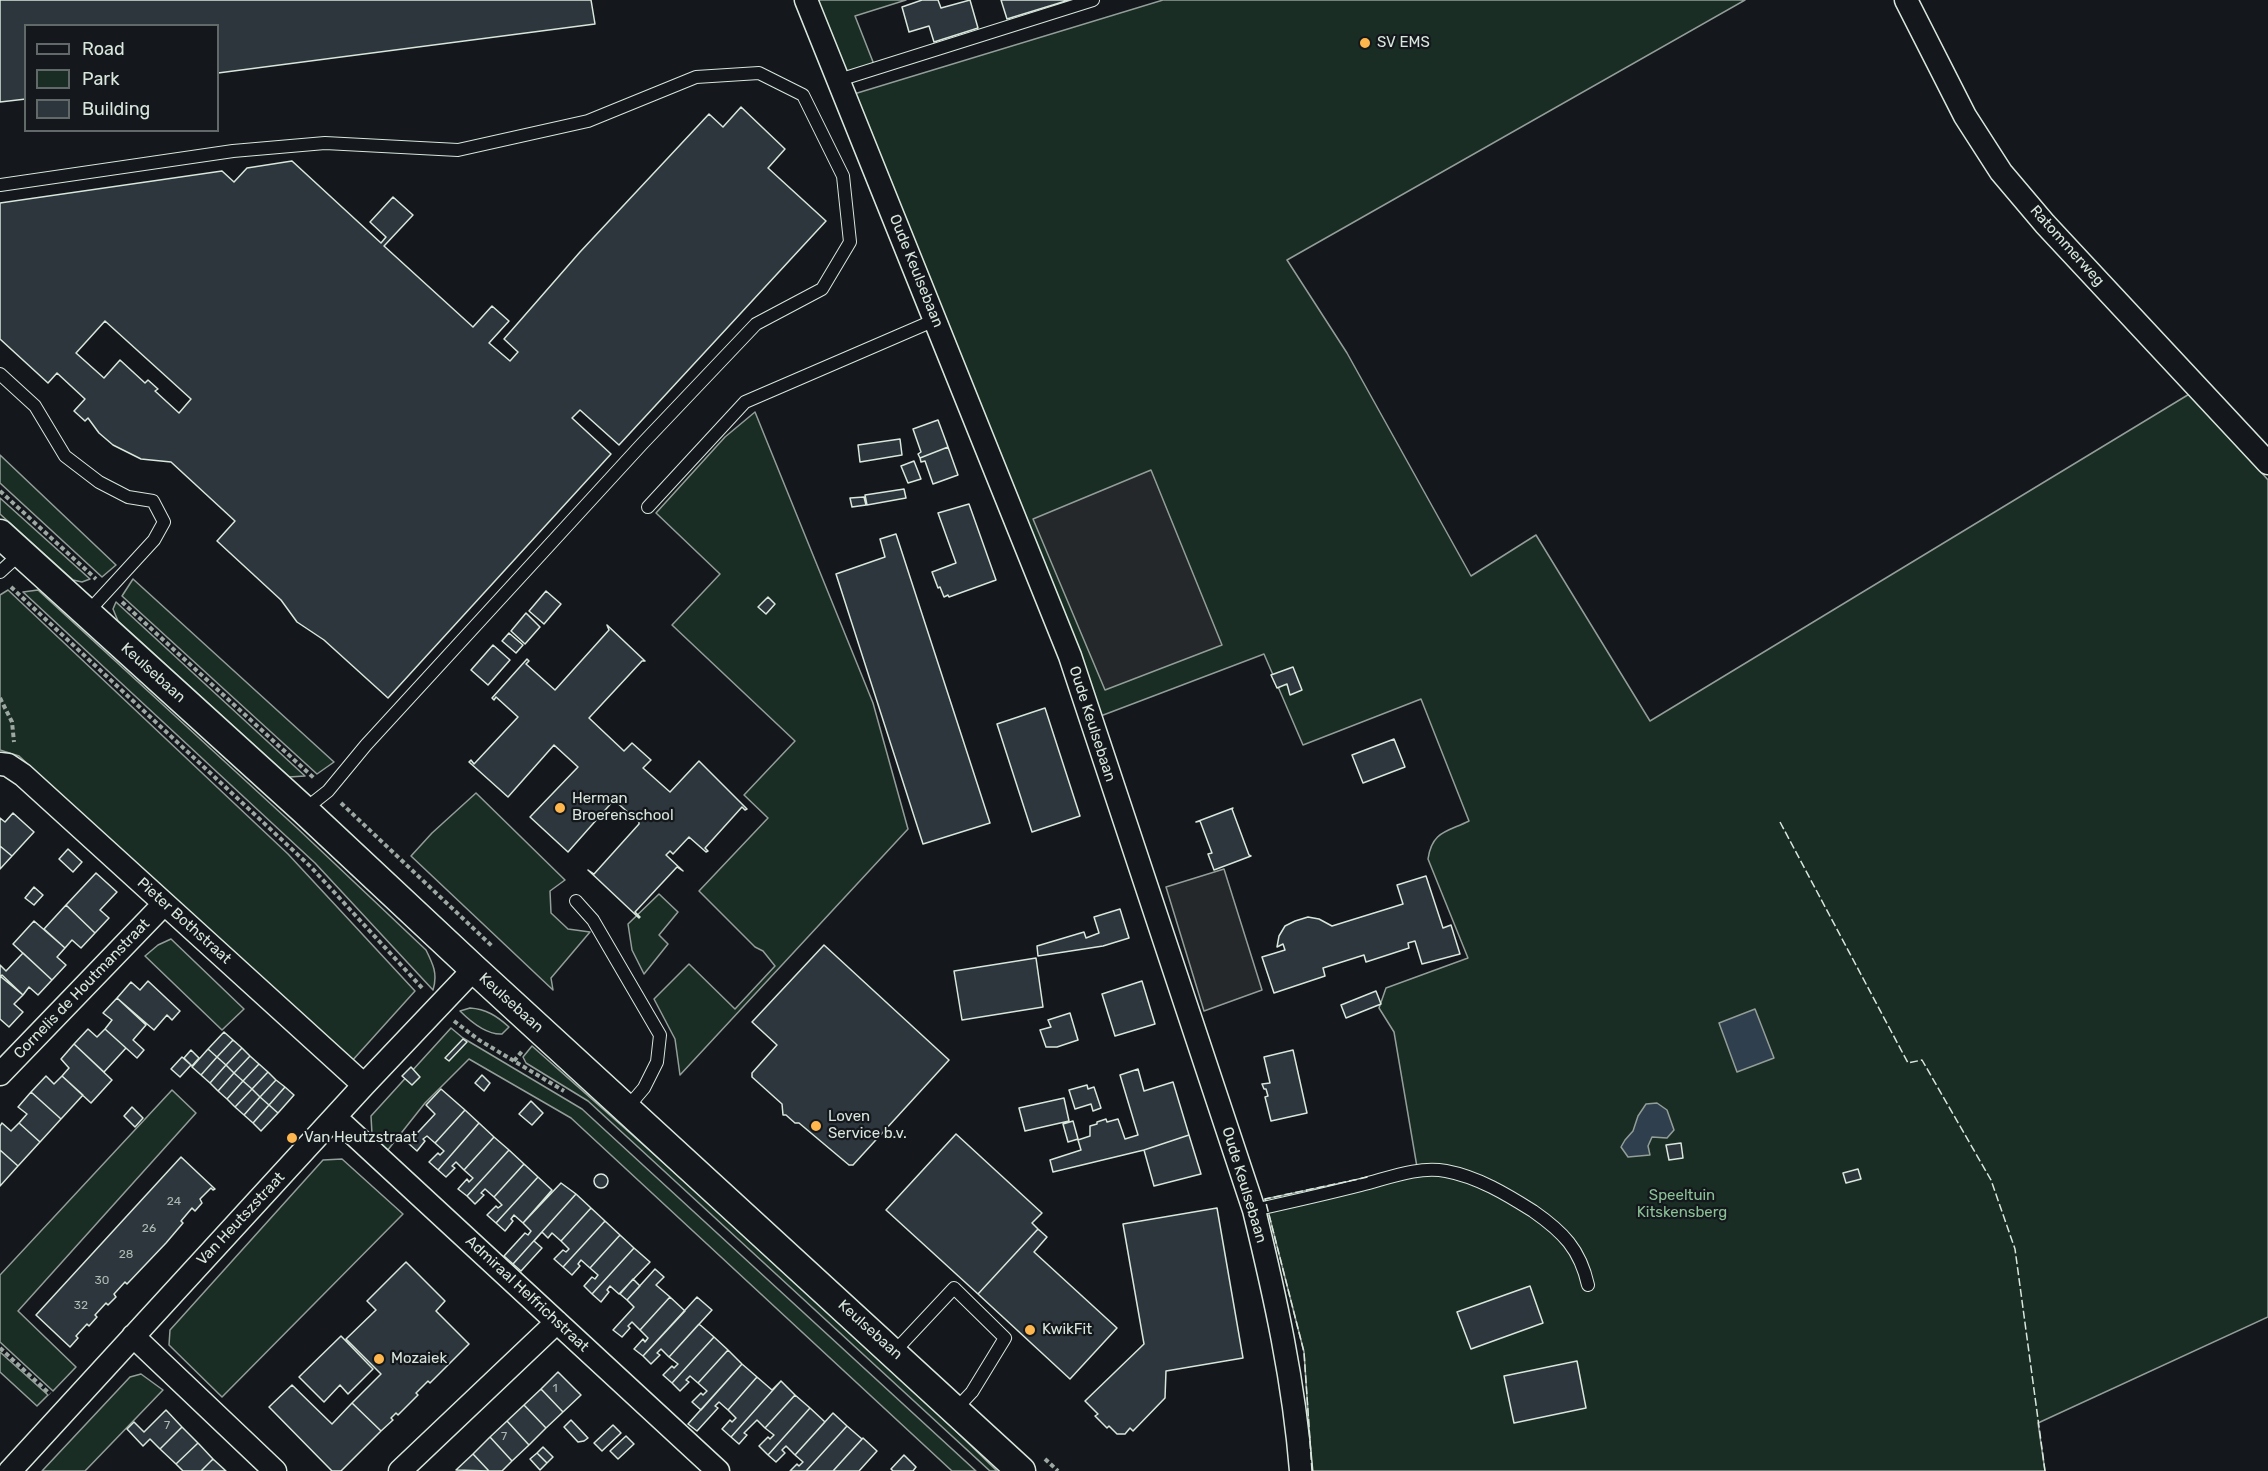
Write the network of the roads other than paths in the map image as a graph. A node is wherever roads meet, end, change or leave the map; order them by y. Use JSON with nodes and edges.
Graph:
{"nodes":[{"id":1,"x":806,"y":0,"type":"edge"},
{"id":2,"x":1093,"y":0,"type":"edge"},
{"id":3,"x":1906,"y":0,"type":"edge"},
{"id":4,"x":839,"y":80,"type":"junction"},
{"id":5,"x":0,"y":185,"type":"edge"},
{"id":6,"x":935,"y":320,"type":"junction"},
{"id":7,"x":0,"y":374,"type":"edge"},
{"id":8,"x":2268,"y":463,"type":"edge"},
{"id":9,"x":648,"y":507,"type":"dead end"},
{"id":10,"x":0,"y":534,"type":"edge"},
{"id":11,"x":21,"y":553,"type":"junction"},
{"id":12,"x":0,"y":572,"type":"edge"},
{"id":13,"x":87,"y":613,"type":"junction"},
{"id":14,"x":4,"y":765,"type":"edge"},
{"id":15,"x":304,"y":810,"type":"junction"},
{"id":16,"x":576,"y":901,"type":"dead end"},
{"id":17,"x":164,"y":904,"type":"junction"},
{"id":18,"x":474,"y":969,"type":"junction"},
{"id":19,"x":0,"y":1074,"type":"edge"},
{"id":20,"x":364,"y":1085,"type":"junction"},
{"id":21,"x":627,"y":1108,"type":"junction"},
{"id":22,"x":335,"y":1117,"type":"junction"},
{"id":23,"x":1254,"y":1209,"type":"junction"},
{"id":24,"x":1588,"y":1285,"type":"dead end"},
{"id":25,"x":557,"y":1322,"type":"junction"},
{"id":26,"x":133,"y":1336,"type":"junction"},
{"id":27,"x":894,"y":1352,"type":"junction"},
{"id":28,"x":956,"y":1409,"type":"junction"},
{"id":29,"x":10,"y":1471,"type":"edge"},
{"id":30,"x":274,"y":1471,"type":"edge"},
{"id":31,"x":400,"y":1471,"type":"edge"},
{"id":32,"x":718,"y":1471,"type":"edge"},
{"id":33,"x":1022,"y":1471,"type":"edge"},
{"id":34,"x":1301,"y":1471,"type":"edge"}],
"edges":[{"from":1,"to":4,"type":"street","name":"Oude Keulsebaan"},
{"from":2,"to":4,"type":"lane"},
{"from":3,"to":8,"type":"street","name":"Ratommerweg"},
{"from":4,"to":6,"type":"street","name":"Oude Keulsebaan"},
{"from":5,"to":15,"type":"lane"},
{"from":6,"to":9,"type":"lane"},
{"from":6,"to":23,"type":"street","name":"Oude Keulsebaan"},
{"from":7,"to":13,"type":"lane"},
{"from":10,"to":11,"type":"street","name":"Keulsebaan"},
{"from":11,"to":12,"type":"lane"},
{"from":11,"to":13,"type":"street","name":"Keulsebaan"},
{"from":13,"to":15,"type":"street","name":"Keulsebaan"},
{"from":14,"to":17,"type":"street","name":"Pieter Bothstraat"},
{"from":15,"to":18,"type":"street","name":"Keulsebaan"},
{"from":16,"to":21,"type":"lane"},
{"from":17,"to":19,"type":"street","name":"Cornelis de Houtmanstraat"},
{"from":17,"to":20,"type":"street","name":"Pieter Bothstraat"},
{"from":18,"to":20,"type":"street","name":"Van Heutszstraat"},
{"from":18,"to":21,"type":"street","name":"Keulsebaan"},
{"from":20,"to":22,"type":"street","name":"Van Heutszstraat"},
{"from":21,"to":27,"type":"street","name":"Keulsebaan"},
{"from":22,"to":25,"type":"street","name":"Admiraal Helfrichstraat"},
{"from":22,"to":26,"type":"street","name":"Van Heutszstraat"},
{"from":23,"to":24,"type":"lane"},
{"from":23,"to":34,"type":"street","name":"Oude Keulsebaan"},
{"from":25,"to":31,"type":"street"},
{"from":25,"to":32,"type":"street","name":"Admiraal Helfrichstraat"},
{"from":26,"to":29,"type":"street","name":"Van Heutszstraat"},
{"from":26,"to":30,"type":"street"},
{"from":27,"to":28,"type":"street","name":"Keulsebaan"},
{"from":27,"to":28,"type":"lane"},
{"from":28,"to":33,"type":"street","name":"Keulsebaan"}]}
